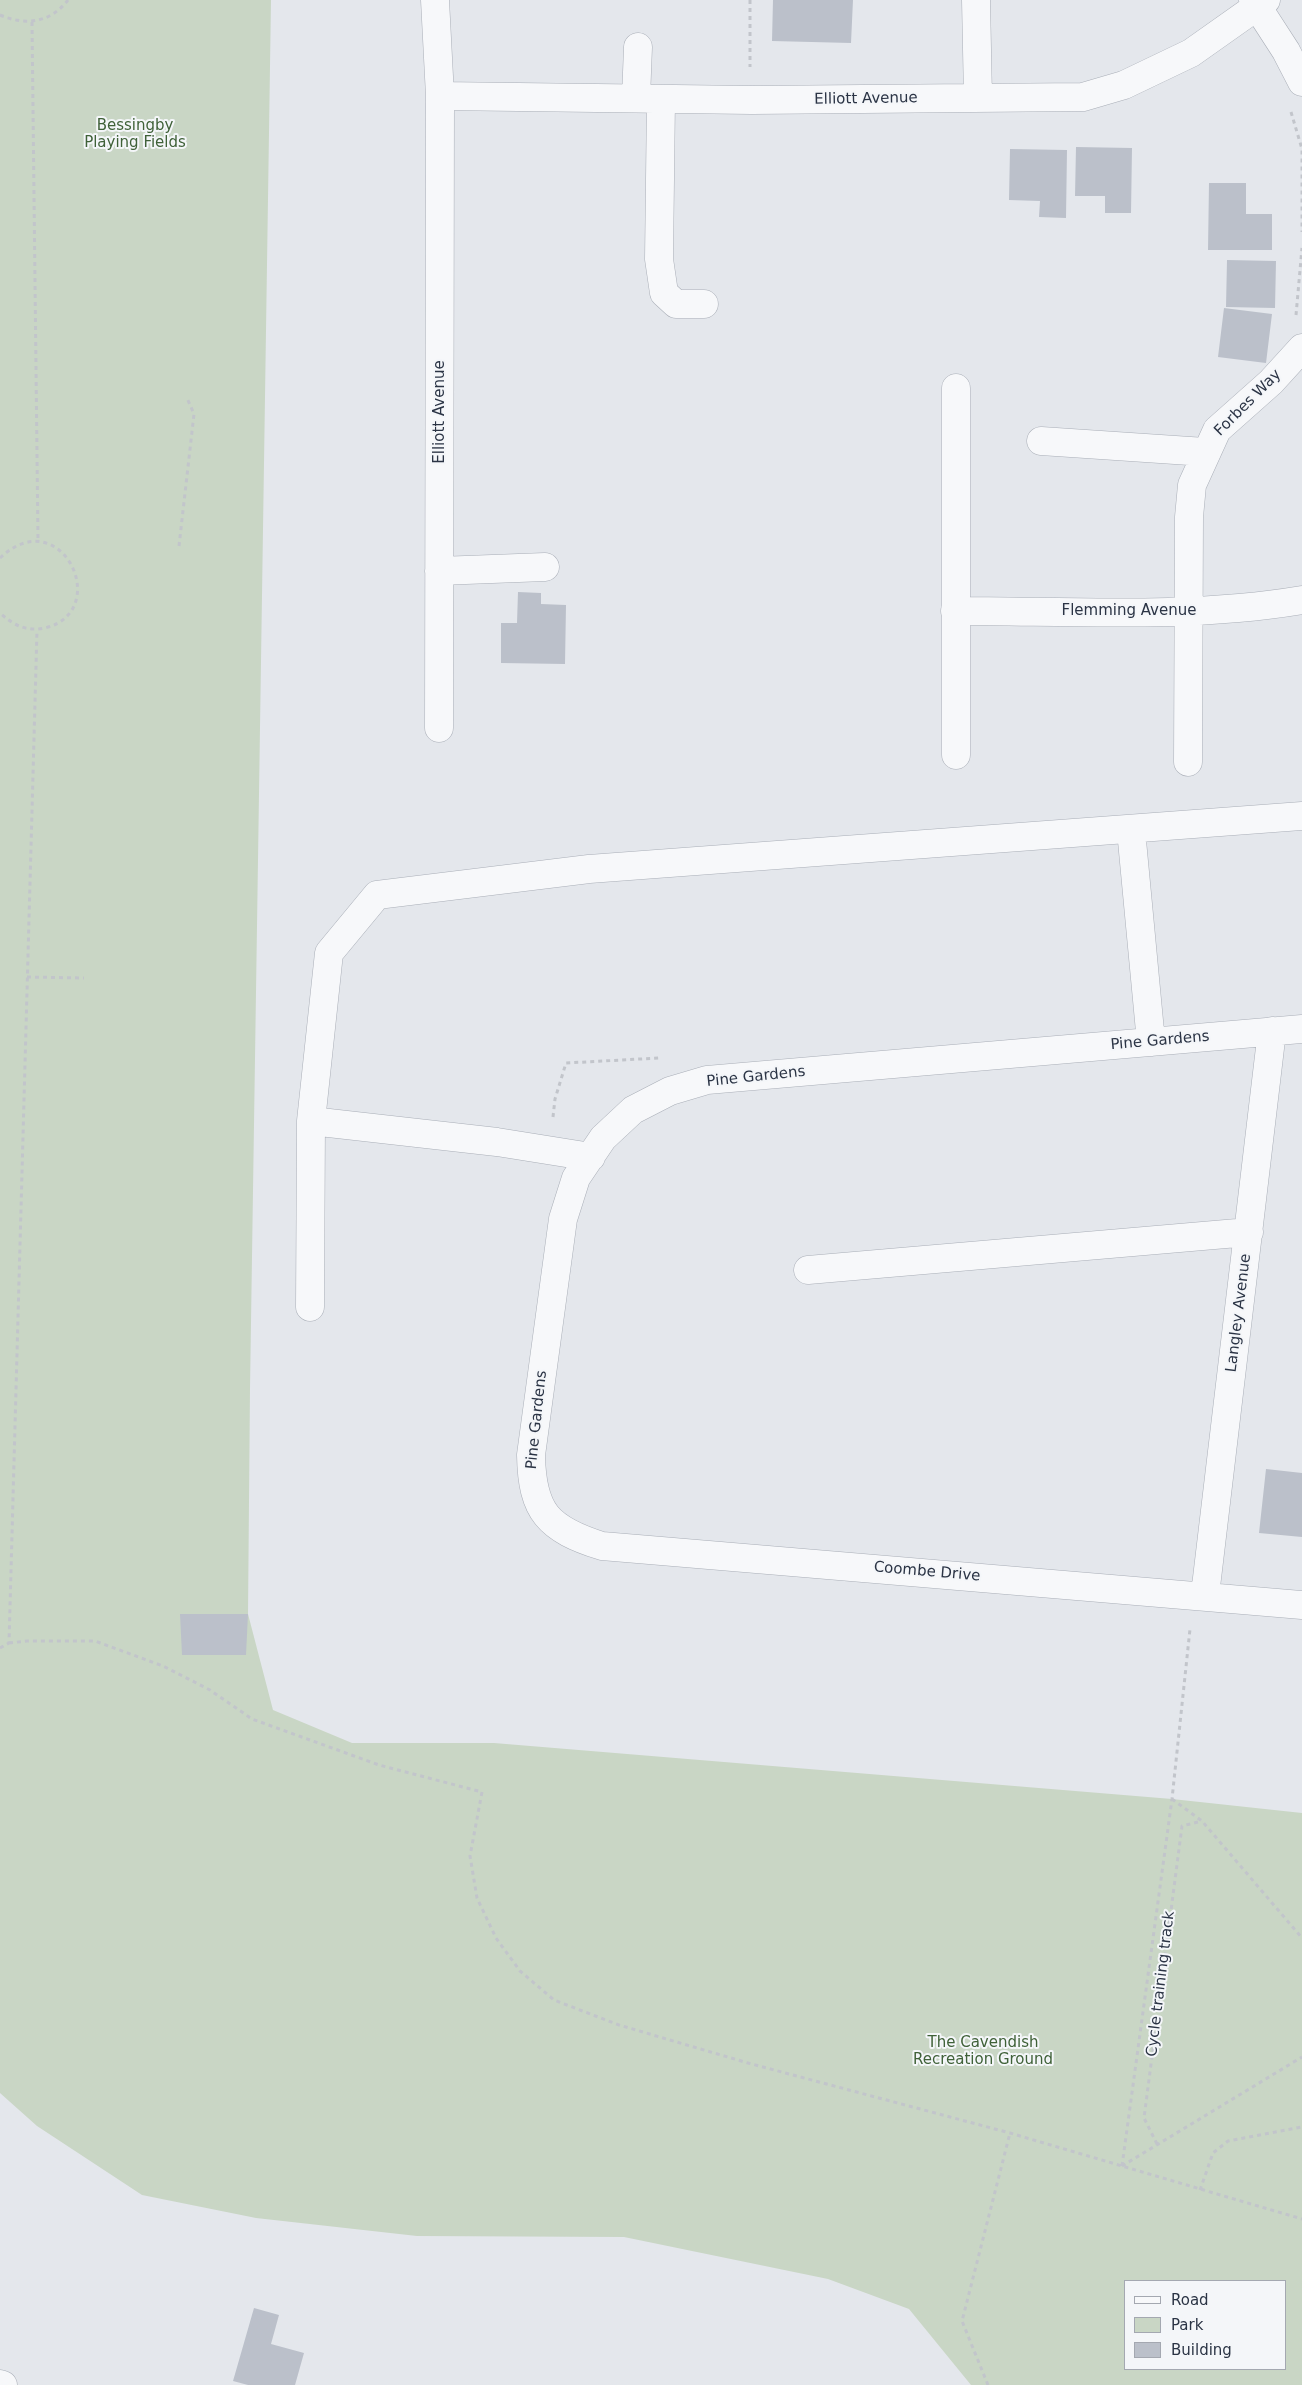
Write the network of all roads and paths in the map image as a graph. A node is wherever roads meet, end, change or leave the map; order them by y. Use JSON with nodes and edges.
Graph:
{"nodes":[{"id":1,"x":68,"y":0,"type":"edge"},
{"id":2,"x":436,"y":0,"type":"edge"},
{"id":3,"x":750,"y":0,"type":"edge"},
{"id":4,"x":976,"y":0,"type":"edge"},
{"id":5,"x":1259,"y":2,"type":"edge"},
{"id":6,"x":0,"y":16,"type":"edge"},
{"id":7,"x":32,"y":22,"type":"junction"},
{"id":8,"x":638,"y":47,"type":"dead end"},
{"id":9,"x":750,"y":73,"type":"dead end"},
{"id":10,"x":1296,"y":92,"type":"edge"},
{"id":11,"x":440,"y":96,"type":"junction"},
{"id":12,"x":978,"y":98,"type":"junction"},
{"id":13,"x":649,"y":99,"type":"junction"},
{"id":14,"x":1302,"y":232,"type":"edge"},
{"id":15,"x":704,"y":304,"type":"dead end"},
{"id":16,"x":1302,"y":348,"type":"edge"},
{"id":17,"x":956,"y":388,"type":"dead end"},
{"id":18,"x":187,"y":398,"type":"dead end"},
{"id":19,"x":1040,"y":441,"type":"dead end"},
{"id":20,"x":1205,"y":452,"type":"junction"},
{"id":21,"x":38,"y":542,"type":"junction"},
{"id":22,"x":179,"y":546,"type":"dead end"},
{"id":23,"x":0,"y":558,"type":"edge"},
{"id":24,"x":545,"y":567,"type":"dead end"},
{"id":25,"x":439,"y":571,"type":"junction"},
{"id":26,"x":1302,"y":600,"type":"edge"},
{"id":27,"x":955,"y":611,"type":"junction"},
{"id":28,"x":1190,"y":611,"type":"junction"},
{"id":29,"x":0,"y":613,"type":"edge"},
{"id":30,"x":37,"y":630,"type":"junction"},
{"id":31,"x":439,"y":728,"type":"dead end"},
{"id":32,"x":956,"y":755,"type":"dead end"},
{"id":33,"x":1188,"y":762,"type":"dead end"},
{"id":34,"x":1302,"y":816,"type":"edge"},
{"id":35,"x":1131,"y":830,"type":"junction"},
{"id":36,"x":27,"y":977,"type":"junction"},
{"id":37,"x":84,"y":978,"type":"dead end"},
{"id":38,"x":1302,"y":1029,"type":"edge"},
{"id":39,"x":1272,"y":1031,"type":"junction"},
{"id":40,"x":1151,"y":1042,"type":"junction"},
{"id":41,"x":664,"y":1057,"type":"dead end"},
{"id":42,"x":311,"y":1121,"type":"junction"},
{"id":43,"x":548,"y":1150,"type":"junction"},
{"id":44,"x":591,"y":1157,"type":"junction"},
{"id":45,"x":1249,"y":1232,"type":"junction"},
{"id":46,"x":808,"y":1270,"type":"dead end"},
{"id":47,"x":310,"y":1307,"type":"dead end"},
{"id":48,"x":556,"y":1525,"type":"joint"},
{"id":49,"x":1205,"y":1595,"type":"junction"},
{"id":50,"x":1302,"y":1605,"type":"edge"},
{"id":51,"x":1191,"y":1619,"type":"dead end"},
{"id":52,"x":9,"y":1643,"type":"junction"},
{"id":53,"x":0,"y":1648,"type":"edge"},
{"id":54,"x":1172,"y":1800,"type":"junction"},
{"id":55,"x":1202,"y":1821,"type":"junction"},
{"id":56,"x":1302,"y":1938,"type":"edge"},
{"id":57,"x":1302,"y":2057,"type":"edge"},
{"id":58,"x":1302,"y":2127,"type":"edge"},
{"id":59,"x":1010,"y":2133,"type":"junction"},
{"id":60,"x":1157,"y":2144,"type":"junction"},
{"id":61,"x":1122,"y":2166,"type":"junction"},
{"id":62,"x":1200,"y":2190,"type":"junction"},
{"id":63,"x":1302,"y":2219,"type":"edge"},
{"id":64,"x":988,"y":2385,"type":"edge"}],
"edges":[{"from":1,"to":7,"type":"path"},
{"from":2,"to":11,"type":"street","name":"Elliott Avenue"},
{"from":3,"to":9,"type":"path"},
{"from":4,"to":12,"type":"street"},
{"from":5,"to":10,"type":"street"},
{"from":5,"to":12,"type":"street","name":"Elliott Avenue"},
{"from":6,"to":7,"type":"path"},
{"from":7,"to":21,"type":"path"},
{"from":8,"to":13,"type":"street"},
{"from":10,"to":14,"type":"path"},
{"from":11,"to":13,"type":"street","name":"Elliott Avenue"},
{"from":11,"to":25,"type":"street","name":"Elliott Avenue"},
{"from":12,"to":13,"type":"street","name":"Elliott Avenue"},
{"from":13,"to":15,"type":"street"},
{"from":16,"to":20,"type":"street","name":"Forbes Way"},
{"from":17,"to":27,"type":"street"},
{"from":18,"to":22,"type":"path"},
{"from":19,"to":20,"type":"street"},
{"from":20,"to":28,"type":"street","name":"Forbes Way"},
{"from":21,"to":23,"type":"path"},
{"from":21,"to":30,"type":"path"},
{"from":24,"to":25,"type":"street"},
{"from":25,"to":31,"type":"street","name":"Elliott Avenue"},
{"from":26,"to":28,"type":"street","name":"Flemming Avenue"},
{"from":27,"to":28,"type":"street","name":"Flemming Avenue"},
{"from":27,"to":32,"type":"street"},
{"from":28,"to":33,"type":"street","name":"Forbes Way"},
{"from":29,"to":30,"type":"path"},
{"from":30,"to":36,"type":"path"},
{"from":34,"to":35,"type":"street"},
{"from":35,"to":40,"type":"street"},
{"from":35,"to":42,"type":"street"},
{"from":36,"to":37,"type":"path"},
{"from":36,"to":52,"type":"path"},
{"from":38,"to":39,"type":"street","name":"Pine Gardens"},
{"from":39,"to":40,"type":"street","name":"Pine Gardens"},
{"from":39,"to":45,"type":"street","name":"Langley Avenue"},
{"from":40,"to":44,"type":"street","name":"Pine Gardens"},
{"from":41,"to":43,"type":"path"},
{"from":42,"to":43,"type":"street"},
{"from":42,"to":47,"type":"street"},
{"from":43,"to":44,"type":"street"},
{"from":44,"to":48,"type":"street","name":"Pine Gardens"},
{"from":45,"to":46,"type":"street"},
{"from":45,"to":49,"type":"street","name":"Langley Avenue"},
{"from":48,"to":49,"type":"street","name":"Coombe Drive"},
{"from":49,"to":50,"type":"street","name":"Coombe Drive"},
{"from":51,"to":54,"type":"path"},
{"from":52,"to":53,"type":"path"},
{"from":52,"to":59,"type":"path"},
{"from":54,"to":55,"type":"path"},
{"from":54,"to":61,"type":"path"},
{"from":55,"to":56,"type":"path"},
{"from":55,"to":60,"type":"path","name":"Cycle training track"},
{"from":57,"to":60,"type":"path"},
{"from":58,"to":62,"type":"path"},
{"from":59,"to":61,"type":"path"},
{"from":59,"to":64,"type":"path"},
{"from":60,"to":61,"type":"path"},
{"from":61,"to":62,"type":"path"},
{"from":62,"to":63,"type":"path"}]}
